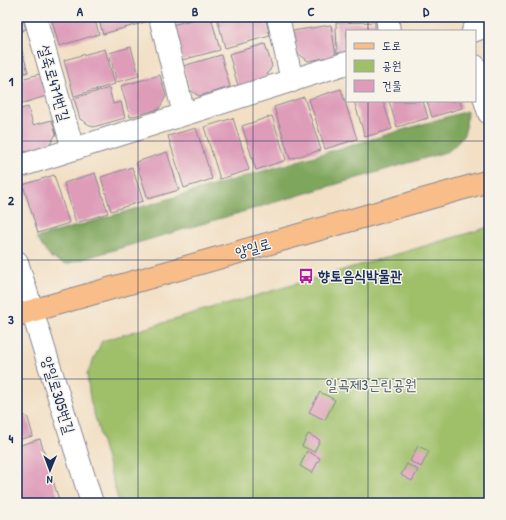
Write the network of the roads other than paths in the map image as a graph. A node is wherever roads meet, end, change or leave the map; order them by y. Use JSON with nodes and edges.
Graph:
{"nodes":[{"id":1,"x":35,"y":17,"type":"edge"},
{"id":2,"x":160,"y":17,"type":"edge"},
{"id":3,"x":278,"y":17,"type":"edge"},
{"id":4,"x":387,"y":17,"type":"edge"},
{"id":5,"x":465,"y":17,"type":"edge"},
{"id":6,"x":489,"y":25,"type":"edge"},
{"id":7,"x":389,"y":30,"type":"edge"},
{"id":8,"x":465,"y":30,"type":"edge"},
{"id":9,"x":475,"y":30,"type":"edge"},
{"id":10,"x":346,"y":63,"type":"edge"},
{"id":11,"x":476,"y":69,"type":"edge"},
{"id":12,"x":292,"y":81,"type":"junction"},
{"id":13,"x":489,"y":113,"type":"edge"},
{"id":14,"x":184,"y":114,"type":"junction"},
{"id":15,"x":72,"y":149,"type":"junction"},
{"id":16,"x":17,"y":167,"type":"edge"},
{"id":17,"x":489,"y":181,"type":"edge"},
{"id":18,"x":17,"y":262,"type":"edge"},
{"id":19,"x":24,"y":313,"type":"edge"},
{"id":20,"x":92,"y":503,"type":"edge"}],
"edges":[{"from":1,"to":15,"type":"street","name":"설죽로471번길"},
{"from":2,"to":14,"type":"street"},
{"from":3,"to":12,"type":"street"},
{"from":4,"to":7,"type":"street"},
{"from":5,"to":8,"type":"street"},
{"from":6,"to":9,"type":"street"},
{"from":10,"to":12,"type":"street"},
{"from":11,"to":13,"type":"street"},
{"from":12,"to":14,"type":"street"},
{"from":14,"to":15,"type":"street"},
{"from":15,"to":16,"type":"street"},
{"from":17,"to":19,"type":"main road","name":"양일로"},
{"from":18,"to":19,"type":"street"},
{"from":19,"to":20,"type":"street","name":"양일로305번길"}]}
